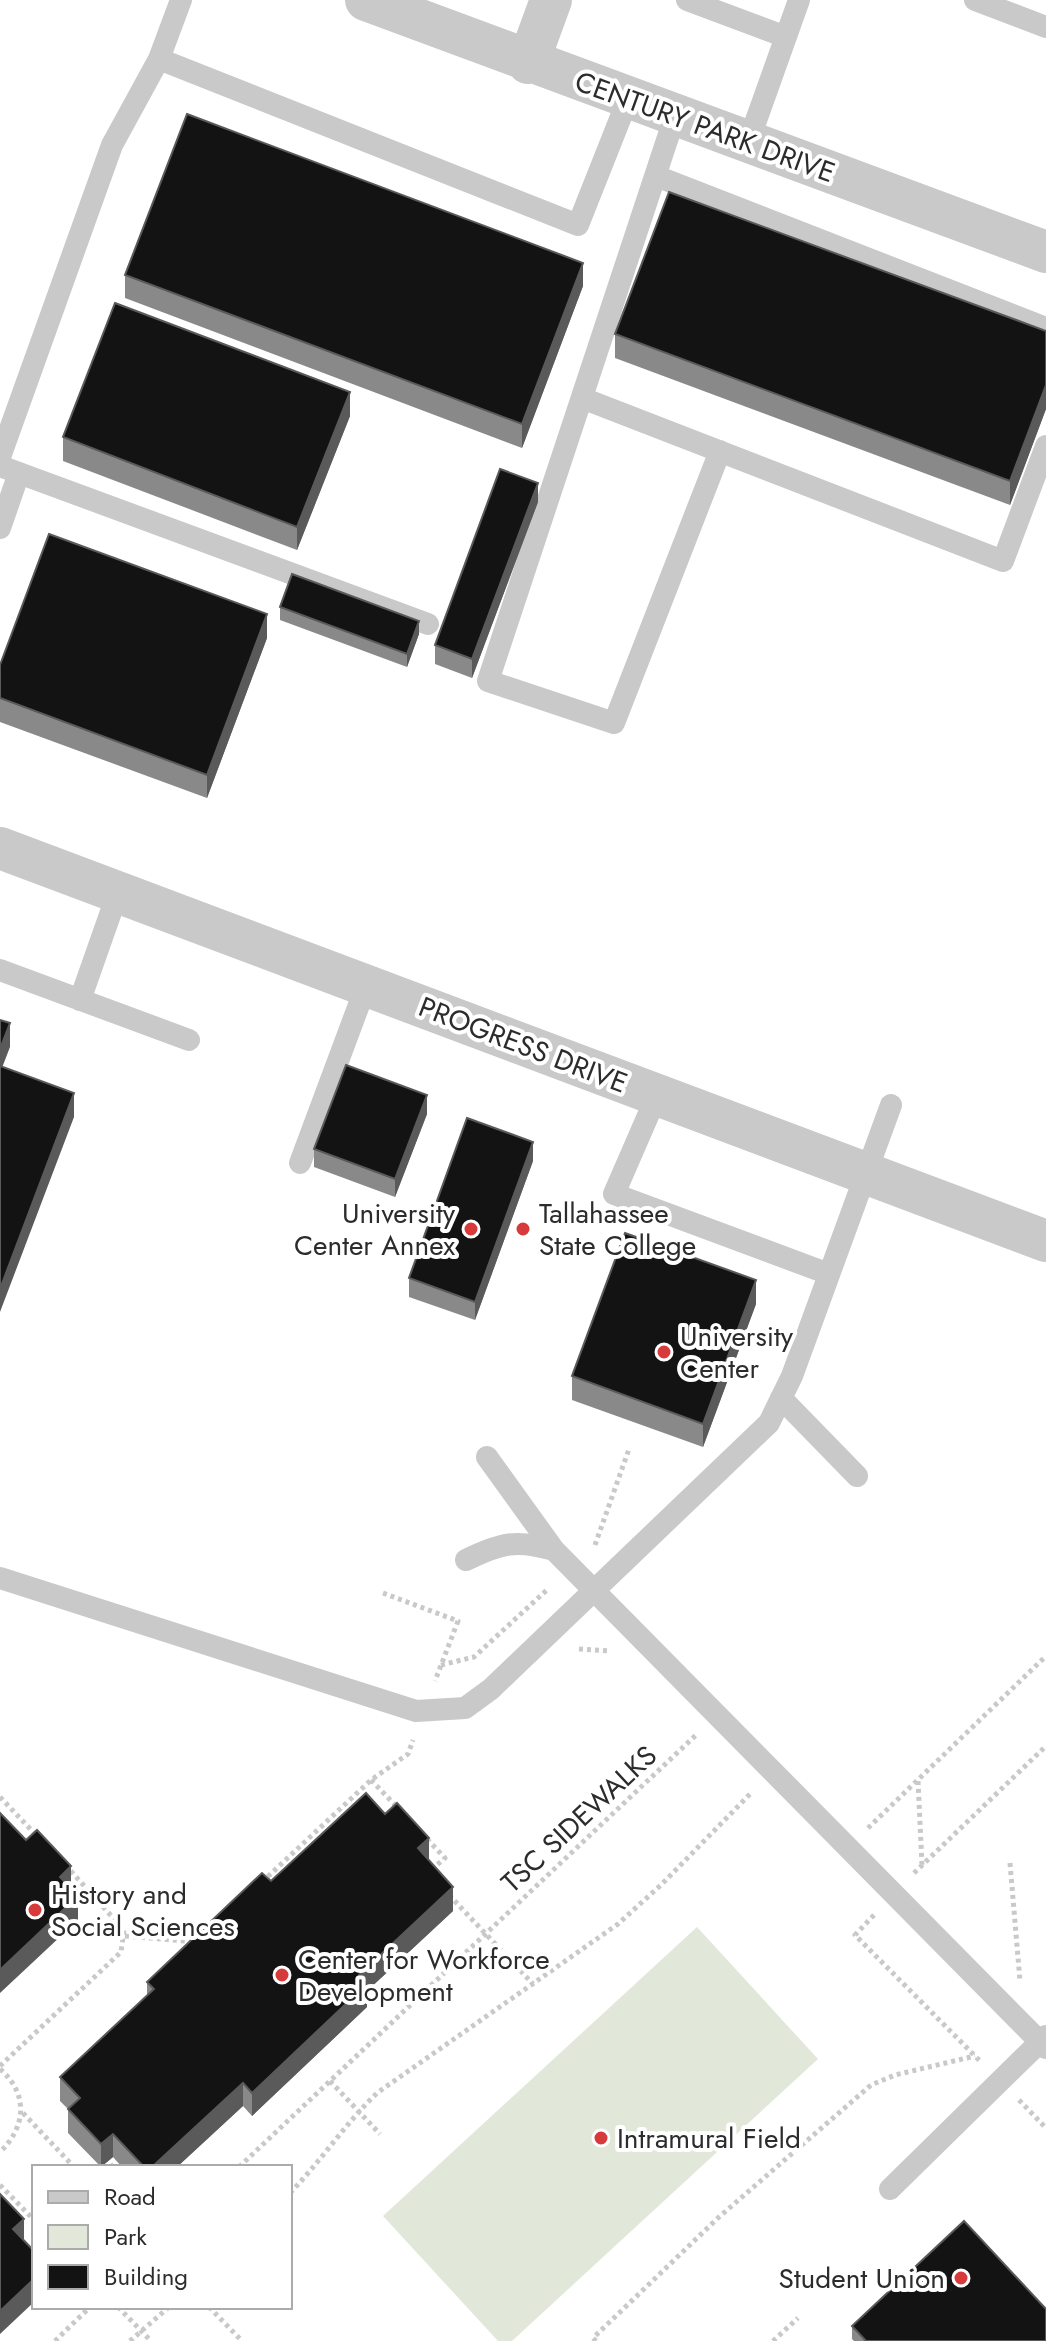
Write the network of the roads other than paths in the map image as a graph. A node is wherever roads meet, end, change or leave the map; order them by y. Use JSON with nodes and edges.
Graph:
{"nodes":[{"id":1,"x":181,"y":0,"type":"edge"},
{"id":2,"x":366,"y":0,"type":"edge"},
{"id":3,"x":551,"y":0,"type":"edge"},
{"id":4,"x":687,"y":0,"type":"edge"},
{"id":5,"x":799,"y":0,"type":"edge"},
{"id":6,"x":975,"y":0,"type":"edge"},
{"id":7,"x":1046,"y":27,"type":"edge"},
{"id":8,"x":786,"y":37,"type":"junction"},
{"id":9,"x":159,"y":59,"type":"junction"},
{"id":10,"x":528,"y":63,"type":"junction"},
{"id":11,"x":628,"y":99,"type":"junction"},
{"id":12,"x":675,"y":116,"type":"junction"},
{"id":13,"x":748,"y":143,"type":"junction"},
{"id":14,"x":656,"y":176,"type":"junction"},
{"id":15,"x":1046,"y":252,"type":"edge"},
{"id":16,"x":1046,"y":328,"type":"edge"},
{"id":17,"x":582,"y":398,"type":"junction"},
{"id":18,"x":1046,"y":446,"type":"edge"},
{"id":19,"x":720,"y":451,"type":"junction"},
{"id":20,"x":0,"y":457,"type":"edge"},
{"id":21,"x":9,"y":469,"type":"edge"},
{"id":22,"x":0,"y":528,"type":"edge"},
{"id":23,"x":428,"y":624,"type":"dead end"},
{"id":24,"x":0,"y":848,"type":"edge"},
{"id":25,"x":118,"y":892,"type":"junction"},
{"id":26,"x":0,"y":970,"type":"edge"},
{"id":27,"x":366,"y":986,"type":"junction"},
{"id":28,"x":80,"y":1000,"type":"junction"},
{"id":29,"x":189,"y":1040,"type":"dead end"},
{"id":30,"x":657,"y":1095,"type":"junction"},
{"id":31,"x":891,"y":1105,"type":"dead end"},
{"id":32,"x":300,"y":1163,"type":"dead end"},
{"id":33,"x":866,"y":1173,"type":"junction"},
{"id":34,"x":1046,"y":1241,"type":"edge"},
{"id":35,"x":829,"y":1274,"type":"junction"},
{"id":36,"x":781,"y":1398,"type":"junction"},
{"id":37,"x":487,"y":1457,"type":"dead end"},
{"id":38,"x":857,"y":1476,"type":"dead end"},
{"id":39,"x":554,"y":1550,"type":"junction"},
{"id":40,"x":466,"y":1560,"type":"dead end"},
{"id":41,"x":0,"y":1578,"type":"edge"},
{"id":42,"x":594,"y":1591,"type":"junction"},
{"id":43,"x":1044,"y":2042,"type":"edge"},
{"id":44,"x":890,"y":2189,"type":"dead end"}],
"edges":[{"from":1,"to":9,"type":"lane"},
{"from":2,"to":10,"type":"street","name":"CENTURY PARK DRIVE"},
{"from":3,"to":10,"type":"street"},
{"from":4,"to":8,"type":"lane"},
{"from":5,"to":8,"type":"lane"},
{"from":6,"to":7,"type":"lane"},
{"from":8,"to":13,"type":"lane"},
{"from":9,"to":11,"type":"lane"},
{"from":9,"to":20,"type":"lane"},
{"from":10,"to":11,"type":"street","name":"CENTURY PARK DRIVE"},
{"from":11,"to":12,"type":"street","name":"CENTURY PARK DRIVE"},
{"from":12,"to":13,"type":"street","name":"CENTURY PARK DRIVE"},
{"from":12,"to":14,"type":"lane"},
{"from":13,"to":15,"type":"street","name":"CENTURY PARK DRIVE"},
{"from":14,"to":16,"type":"lane"},
{"from":14,"to":17,"type":"lane"},
{"from":17,"to":19,"type":"lane"},
{"from":17,"to":19,"type":"lane"},
{"from":18,"to":19,"type":"lane"},
{"from":21,"to":22,"type":"lane"},
{"from":21,"to":23,"type":"lane"},
{"from":24,"to":25,"type":"street","name":"PROGRESS DRIVE"},
{"from":25,"to":27,"type":"street","name":"PROGRESS DRIVE"},
{"from":25,"to":28,"type":"lane"},
{"from":26,"to":28,"type":"lane"},
{"from":27,"to":30,"type":"street","name":"PROGRESS DRIVE"},
{"from":27,"to":32,"type":"lane"},
{"from":28,"to":29,"type":"lane"},
{"from":30,"to":33,"type":"street","name":"PROGRESS DRIVE"},
{"from":30,"to":35,"type":"lane"},
{"from":31,"to":33,"type":"lane"},
{"from":33,"to":34,"type":"street","name":"PROGRESS DRIVE"},
{"from":33,"to":35,"type":"lane"},
{"from":35,"to":36,"type":"lane"},
{"from":36,"to":38,"type":"lane"},
{"from":36,"to":42,"type":"lane"},
{"from":37,"to":39,"type":"lane"},
{"from":39,"to":40,"type":"lane"},
{"from":39,"to":42,"type":"lane"},
{"from":41,"to":42,"type":"lane"},
{"from":42,"to":43,"type":"lane"},
{"from":43,"to":44,"type":"lane"}]}
